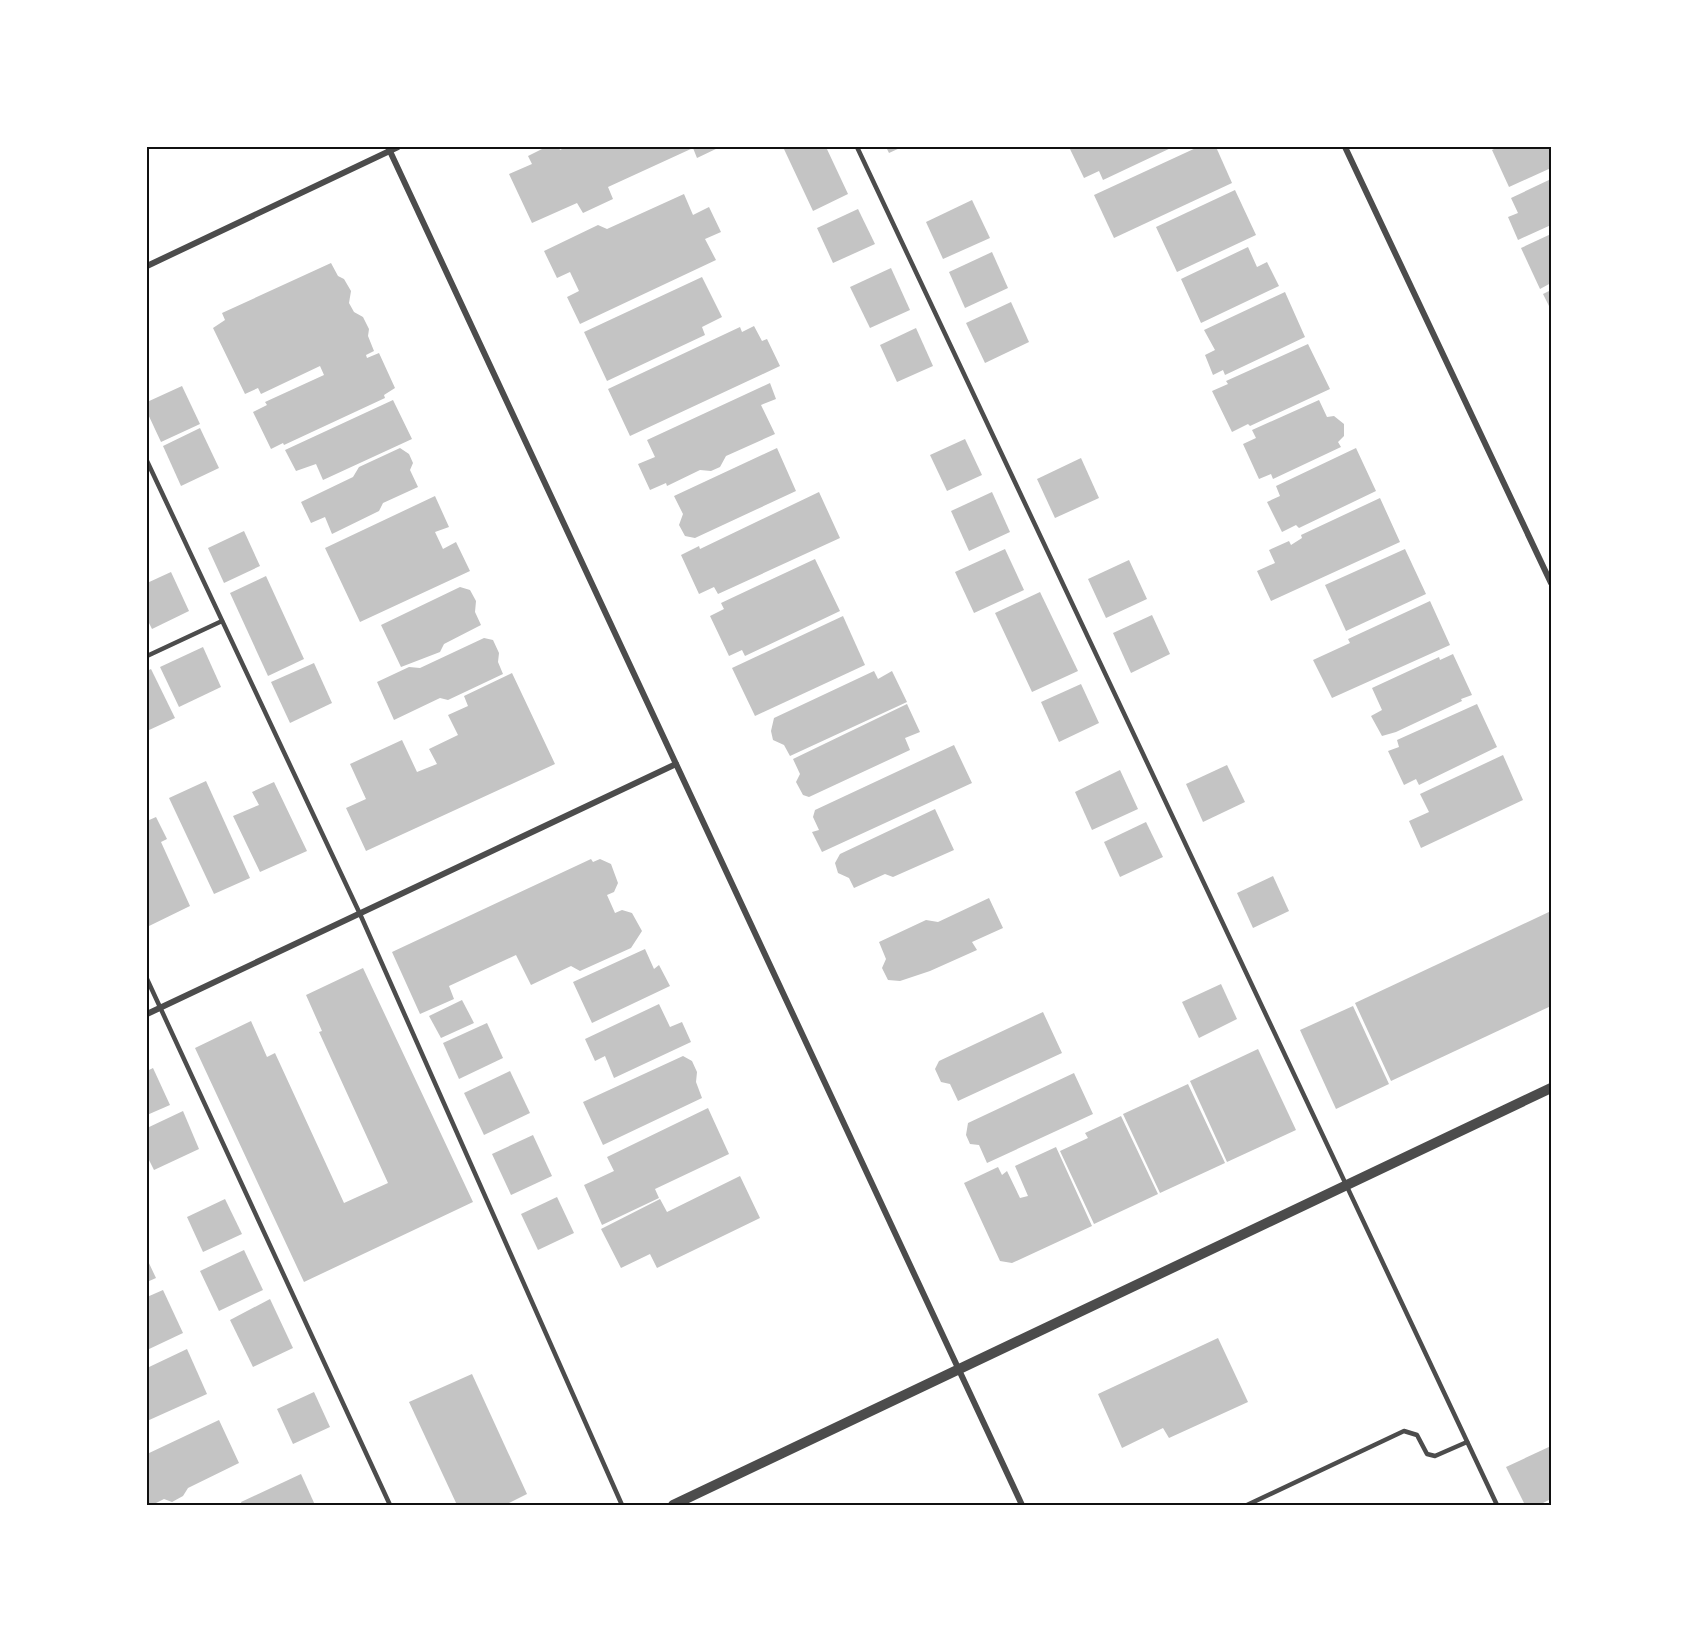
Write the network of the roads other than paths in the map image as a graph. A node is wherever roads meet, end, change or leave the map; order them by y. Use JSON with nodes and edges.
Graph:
{"nodes":[{"id":1,"x":398,"y":147,"type":"edge"},
{"id":2,"x":857,"y":147,"type":"edge"},
{"id":3,"x":1345,"y":147,"type":"edge"},
{"id":4,"x":389,"y":149,"type":"edge"},
{"id":5,"x":147,"y":266,"type":"edge"},
{"id":6,"x":147,"y":461,"type":"edge"},
{"id":7,"x":1551,"y":584,"type":"edge"},
{"id":8,"x":222,"y":621,"type":"junction"},
{"id":9,"x":147,"y":656,"type":"edge"},
{"id":10,"x":676,"y":764,"type":"junction"},
{"id":11,"x":360,"y":914,"type":"junction"},
{"id":12,"x":147,"y":979,"type":"edge"},
{"id":13,"x":161,"y":1008,"type":"junction"},
{"id":14,"x":147,"y":1014,"type":"edge"},
{"id":15,"x":1551,"y":1088,"type":"edge"},
{"id":16,"x":1346,"y":1185,"type":"junction"},
{"id":17,"x":959,"y":1369,"type":"junction"},
{"id":18,"x":1467,"y":1442,"type":"junction"},
{"id":19,"x":390,"y":1505,"type":"edge"},
{"id":20,"x":622,"y":1505,"type":"edge"},
{"id":21,"x":673,"y":1505,"type":"edge"},
{"id":22,"x":1022,"y":1505,"type":"edge"},
{"id":23,"x":1247,"y":1505,"type":"edge"},
{"id":24,"x":1497,"y":1505,"type":"edge"}],
"edges":[{"from":1,"to":4,"type":"street"},
{"from":2,"to":16,"type":"lane"},
{"from":3,"to":7,"type":"street"},
{"from":4,"to":5,"type":"street"},
{"from":4,"to":10,"type":"street"},
{"from":6,"to":8,"type":"lane"},
{"from":8,"to":9,"type":"lane"},
{"from":8,"to":11,"type":"lane"},
{"from":10,"to":11,"type":"street"},
{"from":10,"to":17,"type":"street"},
{"from":11,"to":13,"type":"street"},
{"from":11,"to":20,"type":"lane"},
{"from":12,"to":13,"type":"lane"},
{"from":13,"to":14,"type":"street"},
{"from":13,"to":19,"type":"lane"},
{"from":15,"to":16,"type":"street"},
{"from":16,"to":17,"type":"street"},
{"from":16,"to":18,"type":"lane"},
{"from":17,"to":21,"type":"street"},
{"from":17,"to":22,"type":"street"},
{"from":18,"to":23,"type":"lane"},
{"from":18,"to":24,"type":"lane"}]}
